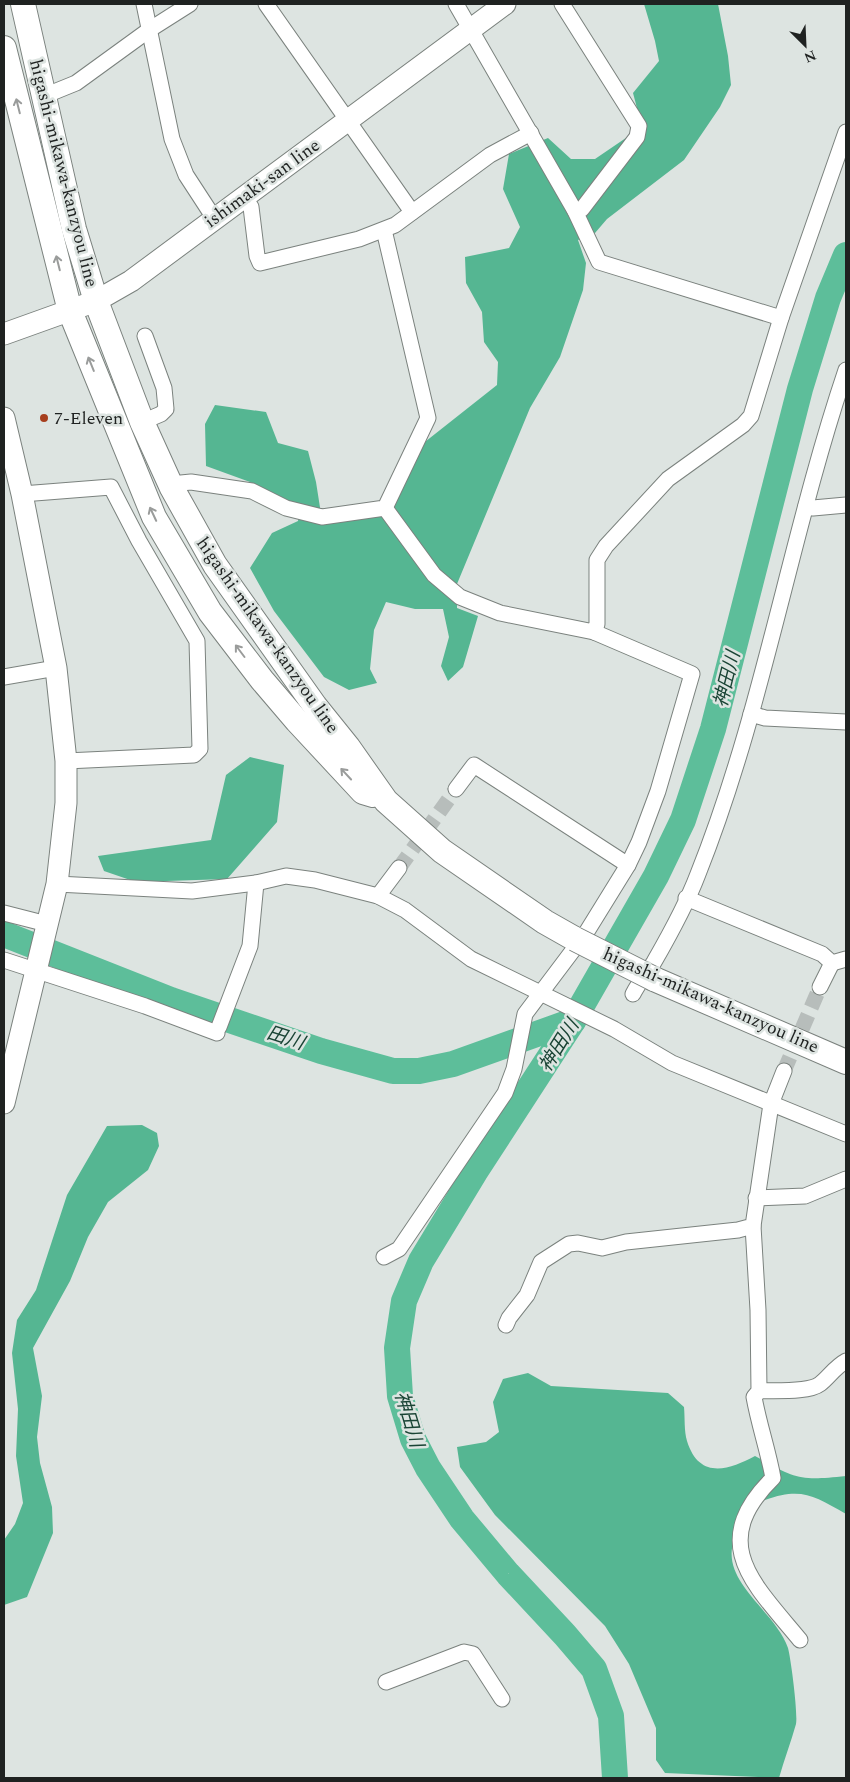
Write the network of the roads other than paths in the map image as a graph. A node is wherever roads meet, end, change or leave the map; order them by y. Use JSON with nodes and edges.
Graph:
{"nodes":[{"id":1,"x":23,"y":4,"type":"edge"},
{"id":2,"x":144,"y":4,"type":"edge"},
{"id":3,"x":190,"y":4,"type":"edge"},
{"id":4,"x":266,"y":4,"type":"edge"},
{"id":5,"x":456,"y":4,"type":"edge"},
{"id":6,"x":505,"y":4,"type":"edge"},
{"id":7,"x":562,"y":4,"type":"edge"},
{"id":8,"x":472,"y":28,"type":"junction"},
{"id":9,"x":149,"y":30,"type":"junction"},
{"id":10,"x":4,"y":48,"type":"edge"},
{"id":11,"x":44,"y":96,"type":"junction"},
{"id":12,"x":347,"y":121,"type":"junction"},
{"id":13,"x":846,"y":132,"type":"edge"},
{"id":14,"x":531,"y":133,"type":"junction"},
{"id":15,"x":245,"y":198,"type":"junction"},
{"id":16,"x":575,"y":211,"type":"junction"},
{"id":17,"x":412,"y":212,"type":"junction"},
{"id":18,"x":214,"y":218,"type":"junction"},
{"id":19,"x":384,"y":230,"type":"junction"},
{"id":20,"x":96,"y":300,"type":"junction"},
{"id":21,"x":70,"y":311,"type":"junction"},
{"id":22,"x":781,"y":318,"type":"junction"},
{"id":23,"x":4,"y":334,"type":"edge"},
{"id":24,"x":145,"y":336,"type":"dead end"},
{"id":25,"x":846,"y":370,"type":"edge"},
{"id":26,"x":4,"y":418,"type":"edge"},
{"id":27,"x":142,"y":422,"type":"junction"},
{"id":28,"x":172,"y":488,"type":"junction"},
{"id":29,"x":22,"y":494,"type":"junction"},
{"id":30,"x":846,"y":505,"type":"edge"},
{"id":31,"x":806,"y":506,"type":"junction"},
{"id":32,"x":385,"y":508,"type":"junction"},
{"id":33,"x":594,"y":632,"type":"junction"},
{"id":34,"x":56,"y":668,"type":"junction"},
{"id":35,"x":4,"y":677,"type":"edge"},
{"id":36,"x":751,"y":714,"type":"junction"},
{"id":37,"x":846,"y":722,"type":"edge"},
{"id":38,"x":66,"y":761,"type":"junction"},
{"id":39,"x":456,"y":789,"type":"tunnel mouth"},
{"id":40,"x":386,"y":801,"type":"junction"},
{"id":41,"x":628,"y":864,"type":"junction"},
{"id":42,"x":399,"y":868,"type":"tunnel mouth"},
{"id":43,"x":256,"y":883,"type":"junction"},
{"id":44,"x":57,"y":884,"type":"junction"},
{"id":45,"x":378,"y":896,"type":"junction"},
{"id":46,"x":686,"y":898,"type":"junction"},
{"id":47,"x":4,"y":913,"type":"edge"},
{"id":48,"x":46,"y":928,"type":"junction"},
{"id":49,"x":4,"y":960,"type":"edge"},
{"id":50,"x":839,"y":961,"type":"edge"},
{"id":51,"x":37,"y":966,"type":"junction"},
{"id":52,"x":820,"y":987,"type":"tunnel mouth"},
{"id":53,"x":542,"y":994,"type":"junction"},
{"id":54,"x":633,"y":994,"type":"dead end"},
{"id":55,"x":845,"y":1060,"type":"edge"},
{"id":56,"x":784,"y":1072,"type":"tunnel mouth"},
{"id":57,"x":4,"y":1103,"type":"edge"},
{"id":58,"x":771,"y":1104,"type":"junction"},
{"id":59,"x":846,"y":1134,"type":"edge"},
{"id":60,"x":846,"y":1179,"type":"edge"},
{"id":61,"x":756,"y":1198,"type":"junction"},
{"id":62,"x":753,"y":1226,"type":"junction"},
{"id":63,"x":384,"y":1257,"type":"dead end"},
{"id":64,"x":506,"y":1325,"type":"dead end"},
{"id":65,"x":846,"y":1362,"type":"edge"},
{"id":66,"x":759,"y":1391,"type":"junction"},
{"id":67,"x":800,"y":1640,"type":"dead end"},
{"id":68,"x":386,"y":1682,"type":"dead end"},
{"id":69,"x":502,"y":1699,"type":"dead end"}],
"edges":[{"from":1,"to":11,"type":"main road","name":"higashi-mikawa-kanzyou line"},
{"from":2,"to":9,"type":"street"},
{"from":3,"to":9,"type":"street"},
{"from":4,"to":12,"type":"street"},
{"from":5,"to":8,"type":"street"},
{"from":6,"to":8,"type":"street","name":"ishimaki-san line"},
{"from":7,"to":16,"type":"street"},
{"from":8,"to":12,"type":"street","name":"ishimaki-san line"},
{"from":8,"to":14,"type":"street"},
{"from":9,"to":11,"type":"street"},
{"from":9,"to":18,"type":"street"},
{"from":21,"to":10,"type":"main road","name":"higashi-mikawa-kanzyou line","one_way":true},
{"from":11,"to":20,"type":"main road","name":"higashi-mikawa-kanzyou line"},
{"from":12,"to":15,"type":"street","name":"ishimaki-san line"},
{"from":12,"to":17,"type":"street"},
{"from":13,"to":22,"type":"street"},
{"from":14,"to":16,"type":"street"},
{"from":14,"to":17,"type":"street"},
{"from":15,"to":18,"type":"street","name":"ishimaki-san line"},
{"from":15,"to":19,"type":"street"},
{"from":16,"to":22,"type":"street"},
{"from":17,"to":19,"type":"street"},
{"from":18,"to":20,"type":"street","name":"ishimaki-san line"},
{"from":19,"to":32,"type":"street"},
{"from":20,"to":21,"type":"street","name":"ishimaki-san line"},
{"from":20,"to":27,"type":"main road","name":"higashi-mikawa-kanzyou line"},
{"from":21,"to":23,"type":"street","name":"ishimaki-san line"},
{"from":40,"to":21,"type":"main road","name":"higashi-mikawa-kanzyou line","one_way":true},
{"from":22,"to":33,"type":"street"},
{"from":24,"to":27,"type":"street"},
{"from":25,"to":31,"type":"street"},
{"from":26,"to":29,"type":"street"},
{"from":27,"to":28,"type":"main road","name":"higashi-mikawa-kanzyou line"},
{"from":28,"to":32,"type":"street"},
{"from":28,"to":40,"type":"main road","name":"higashi-mikawa-kanzyou line"},
{"from":29,"to":34,"type":"street"},
{"from":29,"to":38,"type":"street"},
{"from":30,"to":31,"type":"street"},
{"from":31,"to":36,"type":"street"},
{"from":32,"to":33,"type":"street"},
{"from":33,"to":41,"type":"street"},
{"from":34,"to":35,"type":"street"},
{"from":34,"to":38,"type":"street"},
{"from":36,"to":37,"type":"street"},
{"from":36,"to":46,"type":"street"},
{"from":38,"to":44,"type":"street"},
{"from":39,"to":41,"type":"street"},
{"from":40,"to":55,"type":"main road","name":"higashi-mikawa-kanzyou line","bridge":true},
{"from":41,"to":53,"type":"street"},
{"from":42,"to":45,"type":"street"},
{"from":43,"to":44,"type":"street"},
{"from":43,"to":45,"type":"street"},
{"from":43,"to":51,"type":"street"},
{"from":44,"to":48,"type":"street"},
{"from":45,"to":53,"type":"street"},
{"from":46,"to":50,"type":"street"},
{"from":46,"to":54,"type":"street"},
{"from":47,"to":48,"type":"street"},
{"from":48,"to":51,"type":"street"},
{"from":49,"to":51,"type":"street"},
{"from":50,"to":52,"type":"street"},
{"from":51,"to":57,"type":"street"},
{"from":53,"to":58,"type":"street"},
{"from":53,"to":63,"type":"street"},
{"from":56,"to":58,"type":"street"},
{"from":58,"to":59,"type":"street"},
{"from":58,"to":61,"type":"street"},
{"from":60,"to":61,"type":"street"},
{"from":61,"to":62,"type":"street"},
{"from":62,"to":64,"type":"street"},
{"from":62,"to":66,"type":"street"},
{"from":65,"to":66,"type":"street"},
{"from":66,"to":67,"type":"street"},
{"from":68,"to":69,"type":"street"}]}
